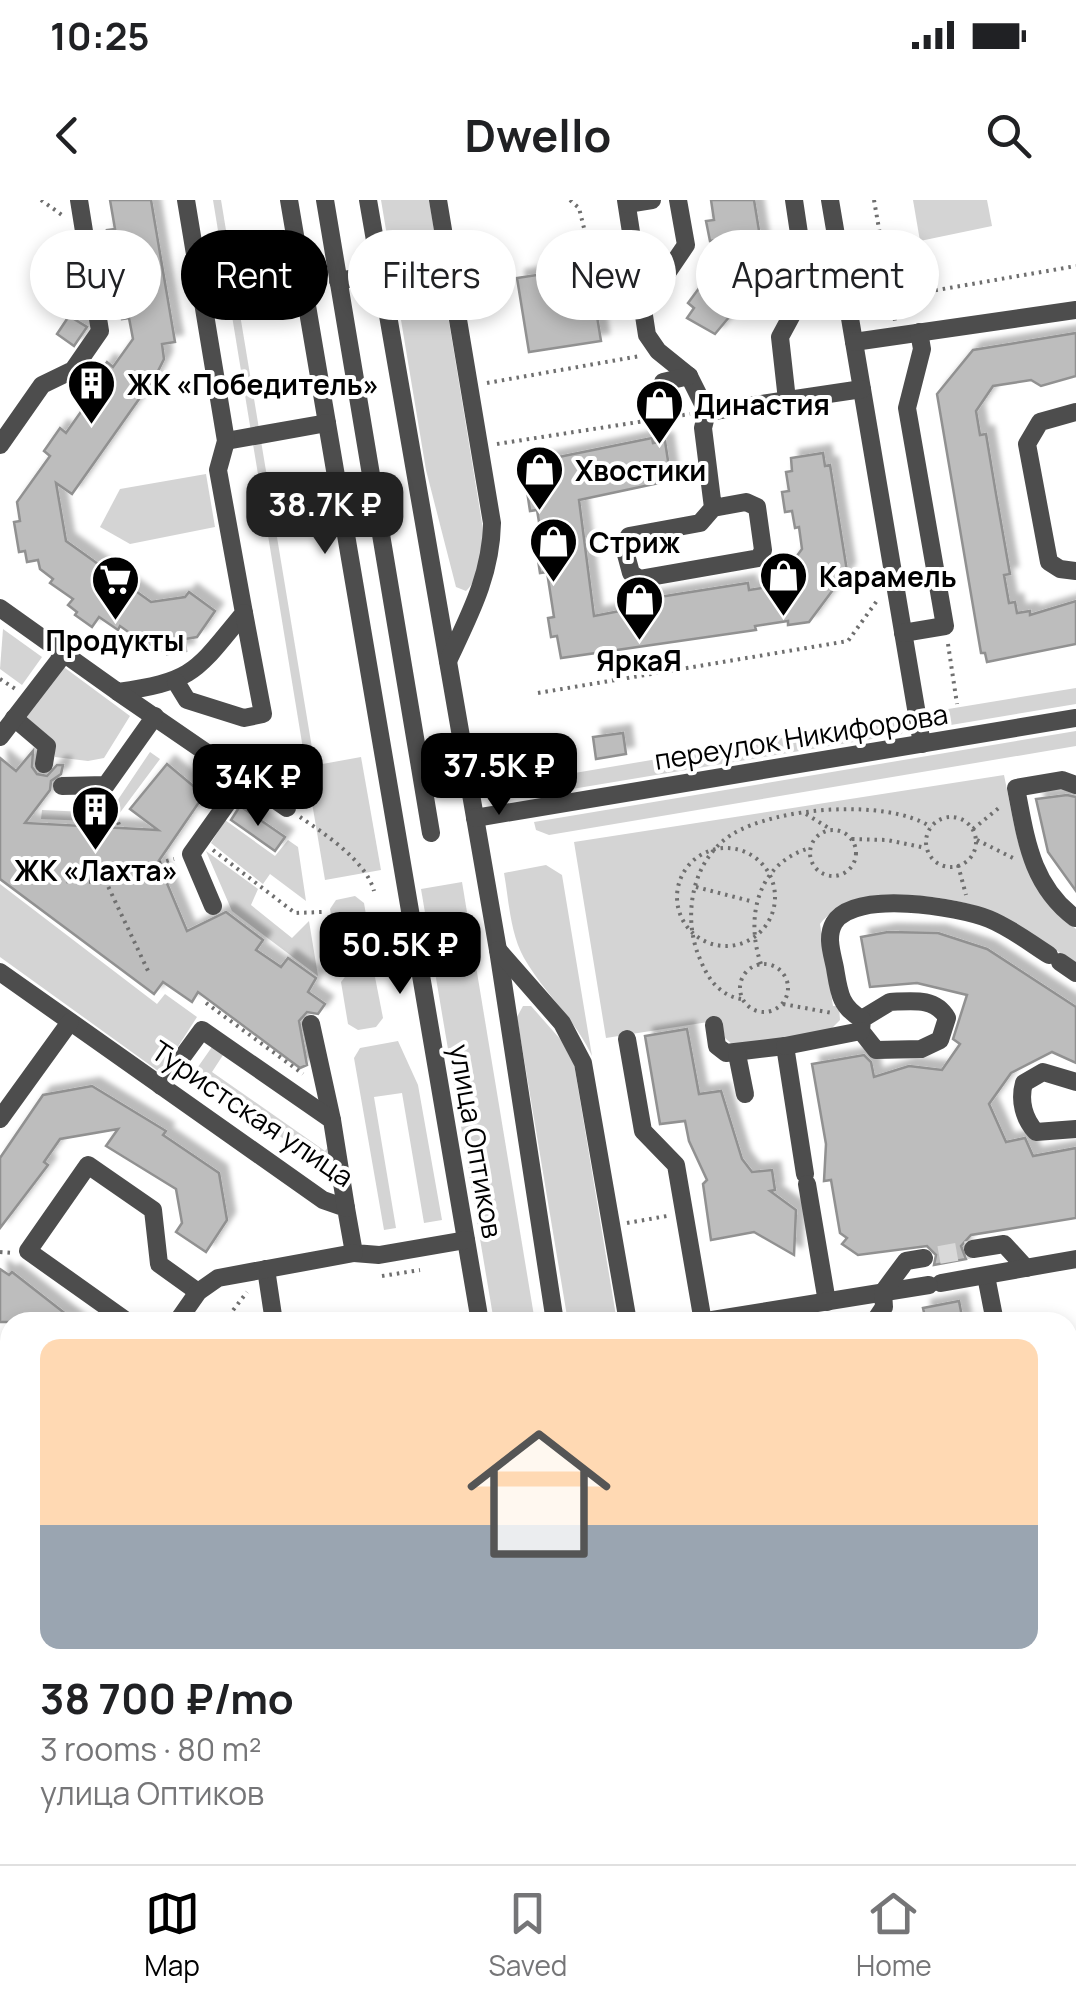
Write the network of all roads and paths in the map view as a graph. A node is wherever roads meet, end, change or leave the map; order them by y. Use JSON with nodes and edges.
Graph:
{"nodes":[{"id":1,"x":79,"y":200,"type":"edge"},
{"id":2,"x":186,"y":200,"type":"edge"},
{"id":3,"x":289,"y":200,"type":"edge"},
{"id":4,"x":325,"y":200,"type":"edge"},
{"id":5,"x":368,"y":200,"type":"edge"},
{"id":6,"x":438,"y":200,"type":"edge"},
{"id":7,"x":570,"y":200,"type":"edge"},
{"id":8,"x":652,"y":200,"type":"edge"},
{"id":9,"x":678,"y":200,"type":"edge"},
{"id":10,"x":794,"y":200,"type":"edge"},
{"id":11,"x":830,"y":200,"type":"edge"},
{"id":12,"x":874,"y":200,"type":"edge"},
{"id":13,"x":627,"y":202,"type":"edge"},
{"id":14,"x":373,"y":230,"type":"edge"},
{"id":15,"x":584,"y":230,"type":"edge"},
{"id":16,"x":835,"y":230,"type":"edge"},
{"id":17,"x":879,"y":230,"type":"edge"},
{"id":18,"x":676,"y":260,"type":"edge"},
{"id":19,"x":1076,"y":266,"type":"edge"},
{"id":20,"x":348,"y":279,"type":"edge"},
{"id":21,"x":338,"y":281,"type":"junction"},
{"id":22,"x":939,"y":290,"type":"edge"},
{"id":23,"x":1076,"y":310,"type":"edge"},
{"id":24,"x":388,"y":320,"type":"edge"},
{"id":25,"x":851,"y":320,"type":"edge"},
{"id":26,"x":895,"y":320,"type":"edge"},
{"id":27,"x":919,"y":332,"type":"junction"},
{"id":28,"x":897,"y":336,"type":"junction"},
{"id":29,"x":854,"y":342,"type":"junction"},
{"id":30,"x":658,"y":352,"type":"junction"},
{"id":31,"x":689,"y":376,"type":"junction"},
{"id":32,"x":663,"y":382,"type":"dead end"},
{"id":33,"x":487,"y":383,"type":"dead end"},
{"id":34,"x":862,"y":389,"type":"junction"},
{"id":35,"x":788,"y":400,"type":"junction"},
{"id":36,"x":707,"y":412,"type":"junction"},
{"id":37,"x":1076,"y":412,"type":"edge"},
{"id":38,"x":327,"y":422,"type":"junction"},
{"id":39,"x":226,"y":441,"type":"junction"},
{"id":40,"x":497,"y":444,"type":"dead end"},
{"id":41,"x":0,"y":445,"type":"edge"},
{"id":42,"x":713,"y":508,"type":"junction"},
{"id":43,"x":1076,"y":571,"type":"edge"},
{"id":44,"x":0,"y":608,"type":"edge"},
{"id":45,"x":244,"y":613,"type":"junction"},
{"id":46,"x":944,"y":626,"type":"junction"},
{"id":47,"x":903,"y":633,"type":"junction"},
{"id":48,"x":63,"y":655,"type":"junction"},
{"id":49,"x":448,"y":662,"type":"junction"},
{"id":50,"x":0,"y":679,"type":"edge"},
{"id":51,"x":176,"y":682,"type":"junction"},
{"id":52,"x":17,"y":690,"type":"dead end"},
{"id":53,"x":118,"y":692,"type":"junction"},
{"id":54,"x":957,"y":704,"type":"dead end"},
{"id":55,"x":155,"y":716,"type":"junction"},
{"id":56,"x":14,"y":718,"type":"junction"},
{"id":57,"x":1076,"y":718,"type":"edge"},
{"id":58,"x":0,"y":737,"type":"edge"},
{"id":59,"x":922,"y":744,"type":"junction"},
{"id":60,"x":44,"y":764,"type":"dead end"},
{"id":61,"x":245,"y":778,"type":"junction"},
{"id":62,"x":106,"y":785,"type":"junction"},
{"id":63,"x":1076,"y":785,"type":"edge"},
{"id":64,"x":62,"y":786,"type":"dead end"},
{"id":65,"x":1016,"y":788,"type":"junction"},
{"id":66,"x":288,"y":808,"type":"joint"},
{"id":67,"x":805,"y":813,"type":"junction"},
{"id":68,"x":475,"y":818,"type":"junction"},
{"id":69,"x":120,"y":827,"type":"dead end"},
{"id":70,"x":931,"y":827,"type":"junction"},
{"id":71,"x":832,"y":830,"type":"junction"},
{"id":72,"x":972,"y":830,"type":"junction"},
{"id":73,"x":430,"y":832,"type":"dead end"},
{"id":74,"x":852,"y":839,"type":"junction"},
{"id":75,"x":975,"y":840,"type":"junction"},
{"id":76,"x":200,"y":841,"type":"junction"},
{"id":77,"x":717,"y":848,"type":"junction"},
{"id":78,"x":810,"y":848,"type":"junction"},
{"id":79,"x":927,"y":848,"type":"junction"},
{"id":80,"x":1032,"y":864,"type":"junction"},
{"id":81,"x":958,"y":866,"type":"junction"},
{"id":82,"x":770,"y":876,"type":"junction"},
{"id":83,"x":14,"y":880,"type":"dead end"},
{"id":84,"x":695,"y":887,"type":"junction"},
{"id":85,"x":374,"y":891,"type":"dead end"},
{"id":86,"x":754,"y":902,"type":"junction"},
{"id":87,"x":214,"y":906,"type":"dead end"},
{"id":88,"x":322,"y":912,"type":"dead end"},
{"id":89,"x":967,"y":912,"type":"junction"},
{"id":90,"x":1075,"y":918,"type":"edge"},
{"id":91,"x":691,"y":932,"type":"junction"},
{"id":92,"x":752,"y":938,"type":"junction"},
{"id":93,"x":498,"y":950,"type":"junction"},
{"id":94,"x":761,"y":964,"type":"junction"},
{"id":95,"x":0,"y":972,"type":"edge"},
{"id":96,"x":1076,"y":973,"type":"edge"},
{"id":97,"x":150,"y":975,"type":"dead end"},
{"id":98,"x":741,"y":998,"type":"junction"},
{"id":99,"x":206,"y":1003,"type":"dead end"},
{"id":100,"x":783,"y":1004,"type":"junction"},
{"id":101,"x":856,"y":1020,"type":"junction"},
{"id":102,"x":70,"y":1022,"type":"junction"},
{"id":103,"x":312,"y":1024,"type":"dead end"},
{"id":104,"x":714,"y":1026,"type":"dead end"},
{"id":105,"x":626,"y":1039,"type":"dead end"},
{"id":106,"x":785,"y":1046,"type":"junction"},
{"id":107,"x":737,"y":1054,"type":"junction"},
{"id":108,"x":325,"y":1081,"type":"junction"},
{"id":109,"x":1076,"y":1082,"type":"edge"},
{"id":110,"x":161,"y":1086,"type":"junction"},
{"id":111,"x":745,"y":1094,"type":"dead end"},
{"id":112,"x":0,"y":1119,"type":"edge"},
{"id":113,"x":332,"y":1120,"type":"junction"},
{"id":114,"x":1076,"y":1129,"type":"edge"},
{"id":115,"x":346,"y":1208,"type":"junction"},
{"id":116,"x":657,"y":1218,"type":"dead end"},
{"id":117,"x":627,"y":1222,"type":"dead end"},
{"id":118,"x":466,"y":1240,"type":"junction"},
{"id":119,"x":973,"y":1249,"type":"tunnel mouth"},
{"id":120,"x":354,"y":1253,"type":"junction"},
{"id":121,"x":933,"y":1256,"type":"tunnel mouth"},
{"id":122,"x":1076,"y":1259,"type":"edge"},
{"id":123,"x":1026,"y":1268,"type":"junction"},
{"id":124,"x":266,"y":1269,"type":"junction"},
{"id":125,"x":420,"y":1270,"type":"dead end"},
{"id":126,"x":382,"y":1276,"type":"dead end"},
{"id":127,"x":986,"y":1276,"type":"junction"},
{"id":128,"x":198,"y":1292,"type":"junction"},
{"id":129,"x":882,"y":1292,"type":"junction"},
{"id":130,"x":827,"y":1302,"type":"junction"},
{"id":131,"x":114,"y":1312,"type":"edge"},
{"id":132,"x":185,"y":1312,"type":"edge"},
{"id":133,"x":232,"y":1312,"type":"edge"},
{"id":134,"x":272,"y":1312,"type":"edge"},
{"id":135,"x":478,"y":1312,"type":"edge"},
{"id":136,"x":552,"y":1312,"type":"edge"},
{"id":137,"x":626,"y":1312,"type":"edge"},
{"id":138,"x":699,"y":1312,"type":"edge"},
{"id":139,"x":802,"y":1312,"type":"edge"},
{"id":140,"x":880,"y":1312,"type":"edge"},
{"id":141,"x":993,"y":1312,"type":"edge"}],
"edges":[{"from":1,"to":41,"type":"street"},
{"from":2,"to":39,"type":"street"},
{"from":3,"to":38,"type":"street","name":"улица Оптиков"},
{"from":4,"to":21,"type":"street"},
{"from":5,"to":14,"type":"street","name":"улица Оптиков"},
{"from":6,"to":49,"type":"street"},
{"from":7,"to":15,"type":"path"},
{"from":8,"to":13,"type":"street"},
{"from":9,"to":18,"type":"street"},
{"from":10,"to":35,"type":"street"},
{"from":11,"to":16,"type":"street"},
{"from":12,"to":17,"type":"path"},
{"from":13,"to":30,"type":"street"},
{"from":19,"to":22,"type":"path"},
{"from":20,"to":21,"type":"street"},
{"from":21,"to":73,"type":"street"},
{"from":23,"to":27,"type":"street"},
{"from":24,"to":49,"type":"street","name":"улица Оптиков"},
{"from":25,"to":29,"type":"street"},
{"from":26,"to":28,"type":"path"},
{"from":27,"to":28,"type":"street"},
{"from":27,"to":46,"type":"street"},
{"from":28,"to":29,"type":"street"},
{"from":29,"to":34,"type":"street"},
{"from":30,"to":31,"type":"street"},
{"from":30,"to":33,"type":"path"},
{"from":31,"to":32,"type":"street"},
{"from":31,"to":36,"type":"street"},
{"from":34,"to":35,"type":"street"},
{"from":34,"to":47,"type":"street"},
{"from":35,"to":36,"type":"street"},
{"from":36,"to":40,"type":"path"},
{"from":36,"to":42,"type":"street"},
{"from":37,"to":43,"type":"street"},
{"from":38,"to":39,"type":"street"},
{"from":38,"to":118,"type":"street","name":"улица Оптиков"},
{"from":39,"to":45,"type":"street"},
{"from":42,"to":42,"type":"street"},
{"from":44,"to":48,"type":"street"},
{"from":45,"to":51,"type":"street"},
{"from":45,"to":51,"type":"street"},
{"from":46,"to":47,"type":"street"},
{"from":46,"to":54,"type":"path"},
{"from":47,"to":59,"type":"street"},
{"from":48,"to":53,"type":"street"},
{"from":48,"to":56,"type":"street"},
{"from":49,"to":68,"type":"street","name":"улица Оптиков"},
{"from":50,"to":52,"type":"path"},
{"from":51,"to":53,"type":"street"},
{"from":53,"to":55,"type":"street"},
{"from":55,"to":61,"type":"street"},
{"from":55,"to":62,"type":"street"},
{"from":56,"to":58,"type":"street"},
{"from":56,"to":60,"type":"street"},
{"from":57,"to":59,"type":"street","name":"переулок Никифорова"},
{"from":59,"to":68,"type":"street","name":"переулок Никифорова"},
{"from":61,"to":66,"type":"street"},
{"from":61,"to":76,"type":"street"},
{"from":62,"to":64,"type":"street"},
{"from":62,"to":69,"type":"path"},
{"from":63,"to":65,"type":"street"},
{"from":65,"to":72,"type":"path"},
{"from":65,"to":80,"type":"street"},
{"from":66,"to":85,"type":"path"},
{"from":67,"to":70,"type":"path"},
{"from":67,"to":71,"type":"path"},
{"from":67,"to":77,"type":"path"},
{"from":68,"to":93,"type":"street","name":"улица Оптиков"},
{"from":70,"to":72,"type":"path"},
{"from":70,"to":79,"type":"path"},
{"from":71,"to":74,"type":"path"},
{"from":71,"to":78,"type":"path"},
{"from":72,"to":75,"type":"path"},
{"from":74,"to":78,"type":"path"},
{"from":74,"to":79,"type":"path"},
{"from":75,"to":80,"type":"path"},
{"from":75,"to":81,"type":"path"},
{"from":76,"to":87,"type":"street"},
{"from":76,"to":88,"type":"path"},
{"from":77,"to":82,"type":"path"},
{"from":77,"to":84,"type":"path"},
{"from":77,"to":91,"type":"path"},
{"from":78,"to":82,"type":"path"},
{"from":79,"to":81,"type":"path"},
{"from":80,"to":90,"type":"street"},
{"from":81,"to":89,"type":"path"},
{"from":82,"to":86,"type":"path"},
{"from":82,"to":92,"type":"path"},
{"from":83,"to":97,"type":"path"},
{"from":84,"to":86,"type":"path"},
{"from":84,"to":91,"type":"path"},
{"from":86,"to":92,"type":"path"},
{"from":89,"to":96,"type":"street"},
{"from":89,"to":101,"type":"street"},
{"from":91,"to":92,"type":"path"},
{"from":91,"to":98,"type":"path"},
{"from":92,"to":94,"type":"path"},
{"from":93,"to":136,"type":"street","name":"улица Оптиков"},
{"from":93,"to":137,"type":"street"},
{"from":94,"to":98,"type":"path"},
{"from":94,"to":100,"type":"path"},
{"from":95,"to":102,"type":"street","name":"Туристская улица"},
{"from":98,"to":100,"type":"path"},
{"from":99,"to":108,"type":"path"},
{"from":100,"to":101,"type":"path"},
{"from":101,"to":106,"type":"street"},
{"from":102,"to":110,"type":"street","name":"Туристская улица"},
{"from":102,"to":112,"type":"street"},
{"from":103,"to":108,"type":"street"},
{"from":104,"to":107,"type":"street"},
{"from":105,"to":138,"type":"street"},
{"from":106,"to":107,"type":"street"},
{"from":106,"to":130,"type":"street"},
{"from":107,"to":111,"type":"street"},
{"from":108,"to":113,"type":"street"},
{"from":109,"to":114,"type":"street"},
{"from":110,"to":113,"type":"street"},
{"from":110,"to":115,"type":"street","name":"Туристская улица"},
{"from":113,"to":115,"type":"street"},
{"from":115,"to":120,"type":"street","name":"Туристская улица"},
{"from":116,"to":117,"type":"path"},
{"from":118,"to":120,"type":"street"},
{"from":118,"to":135,"type":"street","name":"улица Оптиков"},
{"from":119,"to":123,"type":"street"},
{"from":120,"to":124,"type":"street"},
{"from":121,"to":129,"type":"street"},
{"from":122,"to":123,"type":"street"},
{"from":123,"to":127,"type":"street"},
{"from":124,"to":128,"type":"street"},
{"from":124,"to":133,"type":"path"},
{"from":124,"to":134,"type":"street"},
{"from":125,"to":126,"type":"path"},
{"from":127,"to":129,"type":"street"},
{"from":127,"to":141,"type":"street"},
{"from":128,"to":131,"type":"street"},
{"from":128,"to":132,"type":"street"},
{"from":129,"to":130,"type":"street"},
{"from":129,"to":140,"type":"street"},
{"from":130,"to":139,"type":"street"}]}
